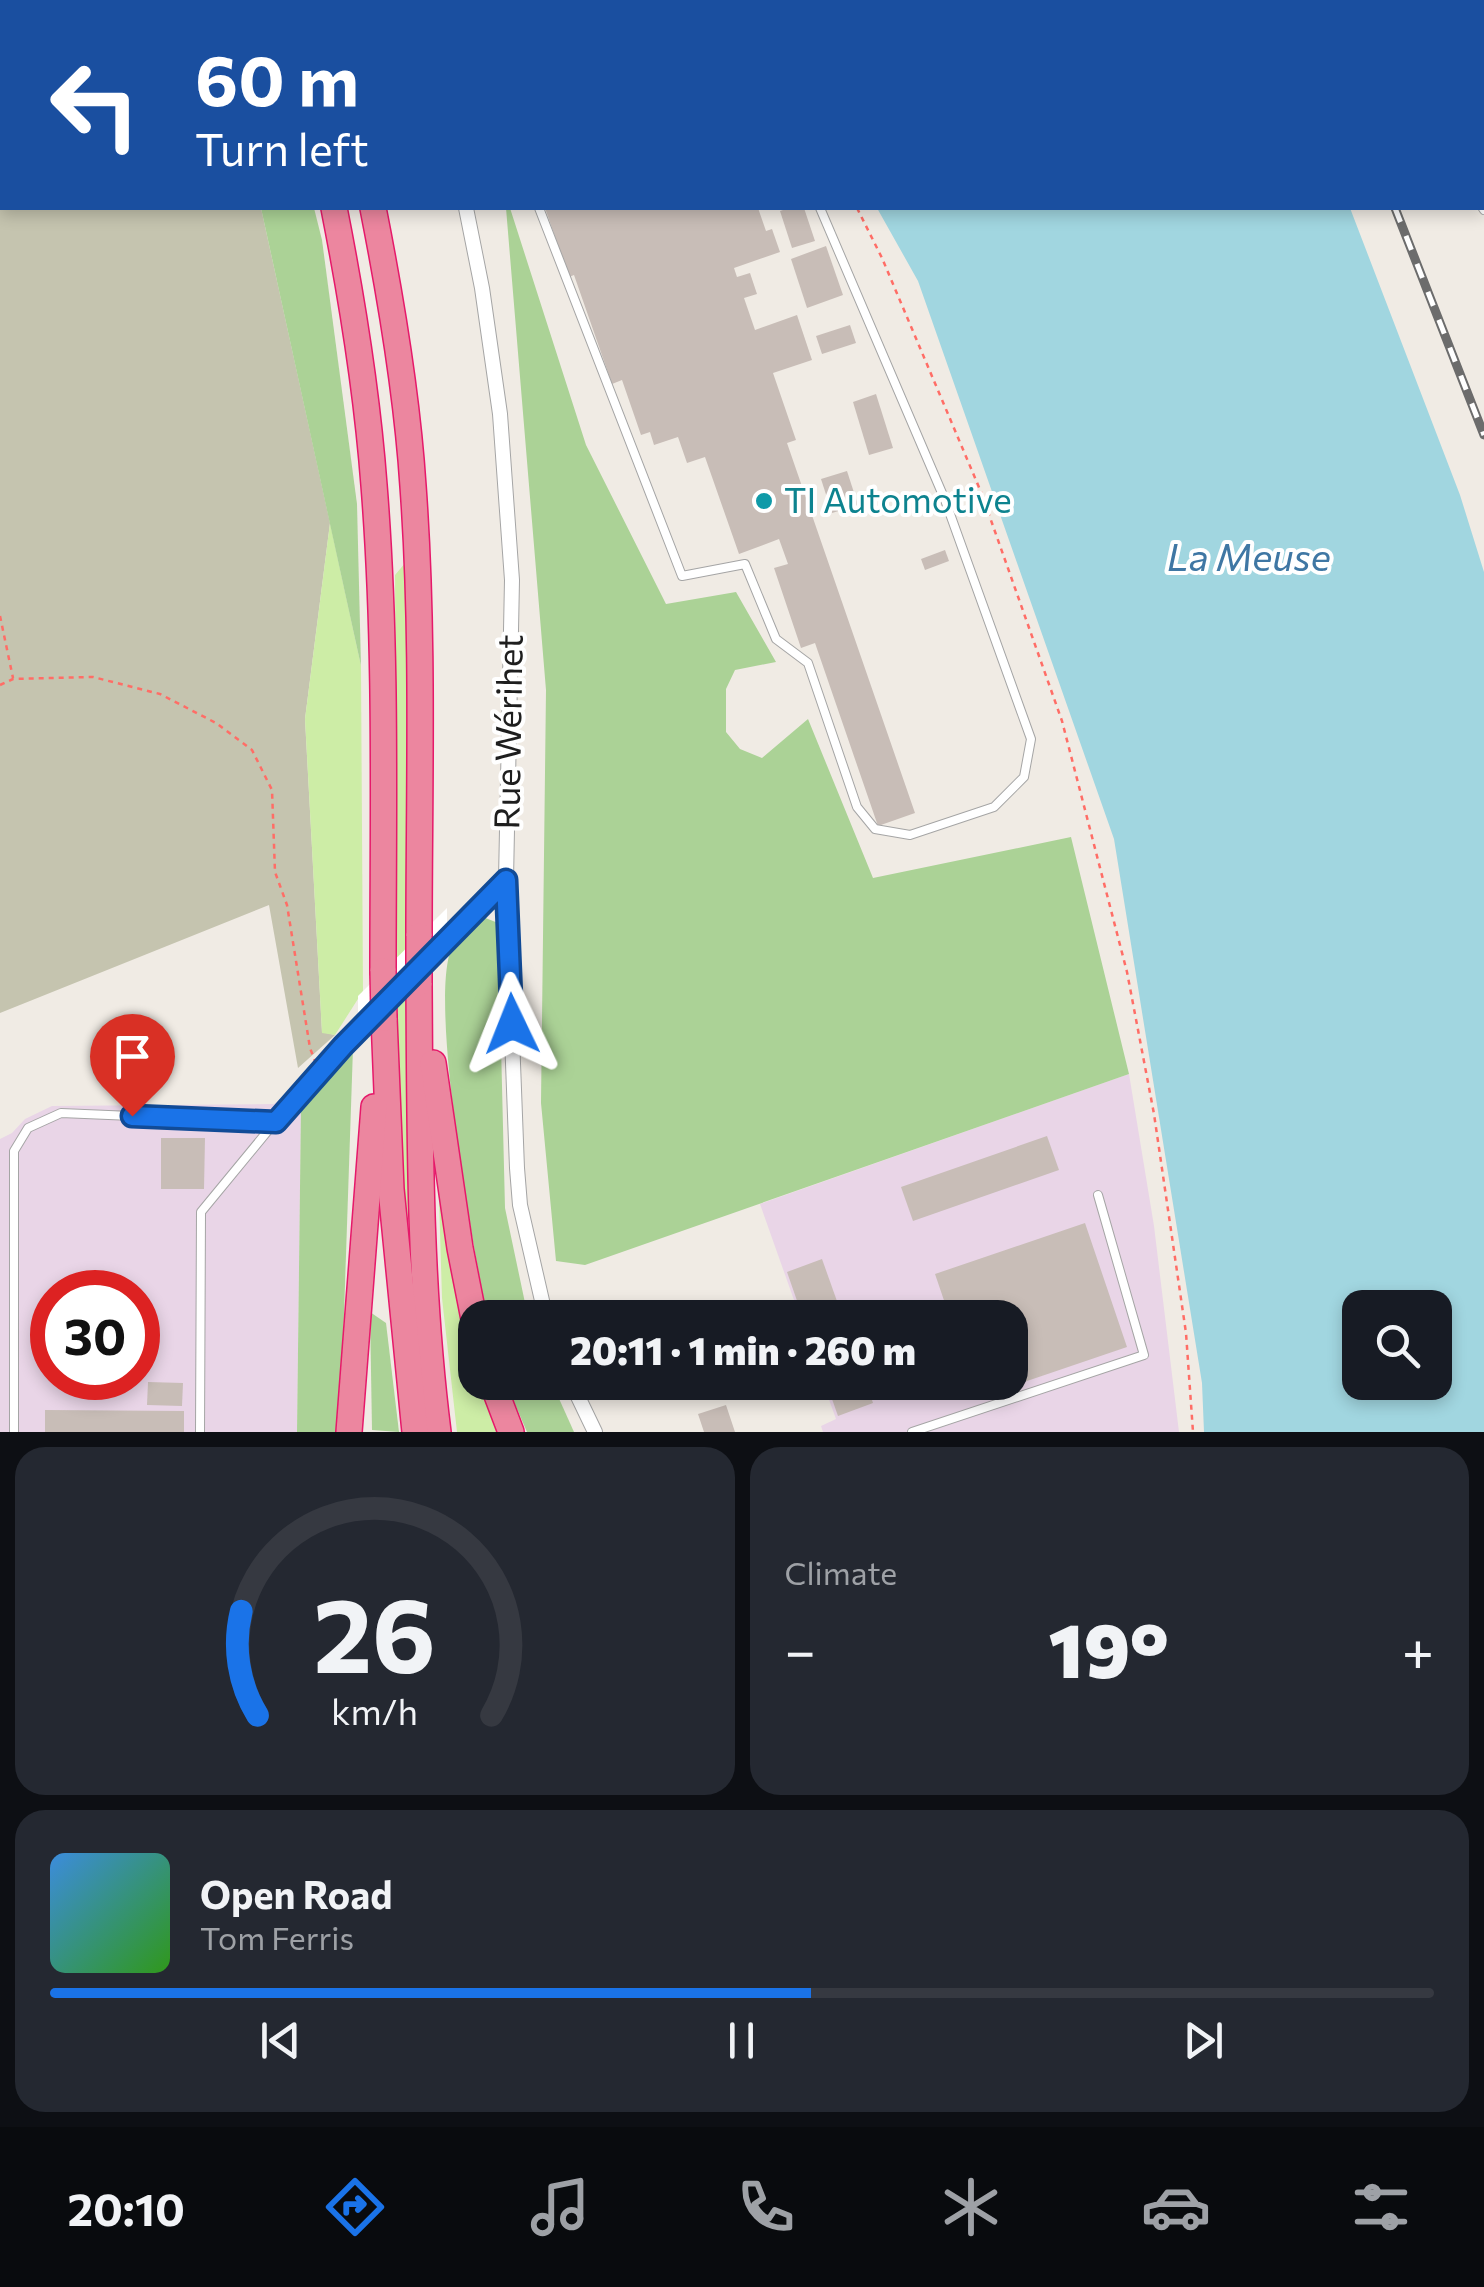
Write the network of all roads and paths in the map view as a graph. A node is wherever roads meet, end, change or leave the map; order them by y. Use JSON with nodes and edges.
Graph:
{"nodes":[{"id":1,"x":334,"y":210,"type":"edge"},
{"id":2,"x":373,"y":210,"type":"edge"},
{"id":3,"x":466,"y":210,"type":"edge"},
{"id":4,"x":541,"y":210,"type":"edge"},
{"id":5,"x":821,"y":210,"type":"edge"},
{"id":6,"x":858,"y":210,"type":"edge"},
{"id":7,"x":0,"y":616,"type":"edge"},
{"id":8,"x":13,"y":679,"type":"junction"},
{"id":9,"x":0,"y":685,"type":"edge"},
{"id":10,"x":506,"y":880,"type":"junction"},
{"id":11,"x":419,"y":983,"type":"junction"},
{"id":12,"x":384,"y":1020,"type":"junction"},
{"id":13,"x":320,"y":1071,"type":"junction"},
{"id":14,"x":276,"y":1122,"type":"junction"},
{"id":15,"x":1098,"y":1195,"type":"dead end"},
{"id":16,"x":470,"y":1300,"type":"edge"},
{"id":17,"x":542,"y":1300,"type":"edge"},
{"id":18,"x":356,"y":1360,"type":"junction"},
{"id":19,"x":499,"y":1400,"type":"edge"},
{"id":20,"x":579,"y":1400,"type":"edge"},
{"id":21,"x":14,"y":1432,"type":"edge"},
{"id":22,"x":200,"y":1432,"type":"edge"},
{"id":23,"x":349,"y":1432,"type":"edge"},
{"id":24,"x":364,"y":1432,"type":"edge"},
{"id":25,"x":416,"y":1432,"type":"edge"},
{"id":26,"x":438,"y":1432,"type":"edge"},
{"id":27,"x":511,"y":1432,"type":"edge"},
{"id":28,"x":595,"y":1432,"type":"edge"},
{"id":29,"x":912,"y":1432,"type":"edge"},
{"id":30,"x":1194,"y":1432,"type":"edge"}],
"edges":[{"from":1,"to":12,"type":"highway","bridge":true},
{"from":2,"to":11,"type":"highway","bridge":true},
{"from":3,"to":10,"type":"street","name":"Rue Wérihet"},
{"from":4,"to":5,"type":"lane"},
{"from":6,"to":30,"type":"path"},
{"from":7,"to":8,"type":"path"},
{"from":8,"to":9,"type":"path"},
{"from":8,"to":13,"type":"path"},
{"from":10,"to":13,"type":"lane"},
{"from":10,"to":17,"type":"street","name":"Rue Wérihet"},
{"from":11,"to":16,"type":"highway"},
{"from":11,"to":26,"type":"highway"},
{"from":12,"to":18,"type":"highway"},
{"from":12,"to":25,"type":"highway"},
{"from":13,"to":14,"type":"lane"},
{"from":14,"to":21,"type":"lane"},
{"from":14,"to":22,"type":"lane"},
{"from":15,"to":29,"type":"lane"},
{"from":18,"to":23,"type":"highway"},
{"from":18,"to":24,"type":"highway"},
{"from":19,"to":27,"type":"highway"},
{"from":20,"to":28,"type":"street"}]}
